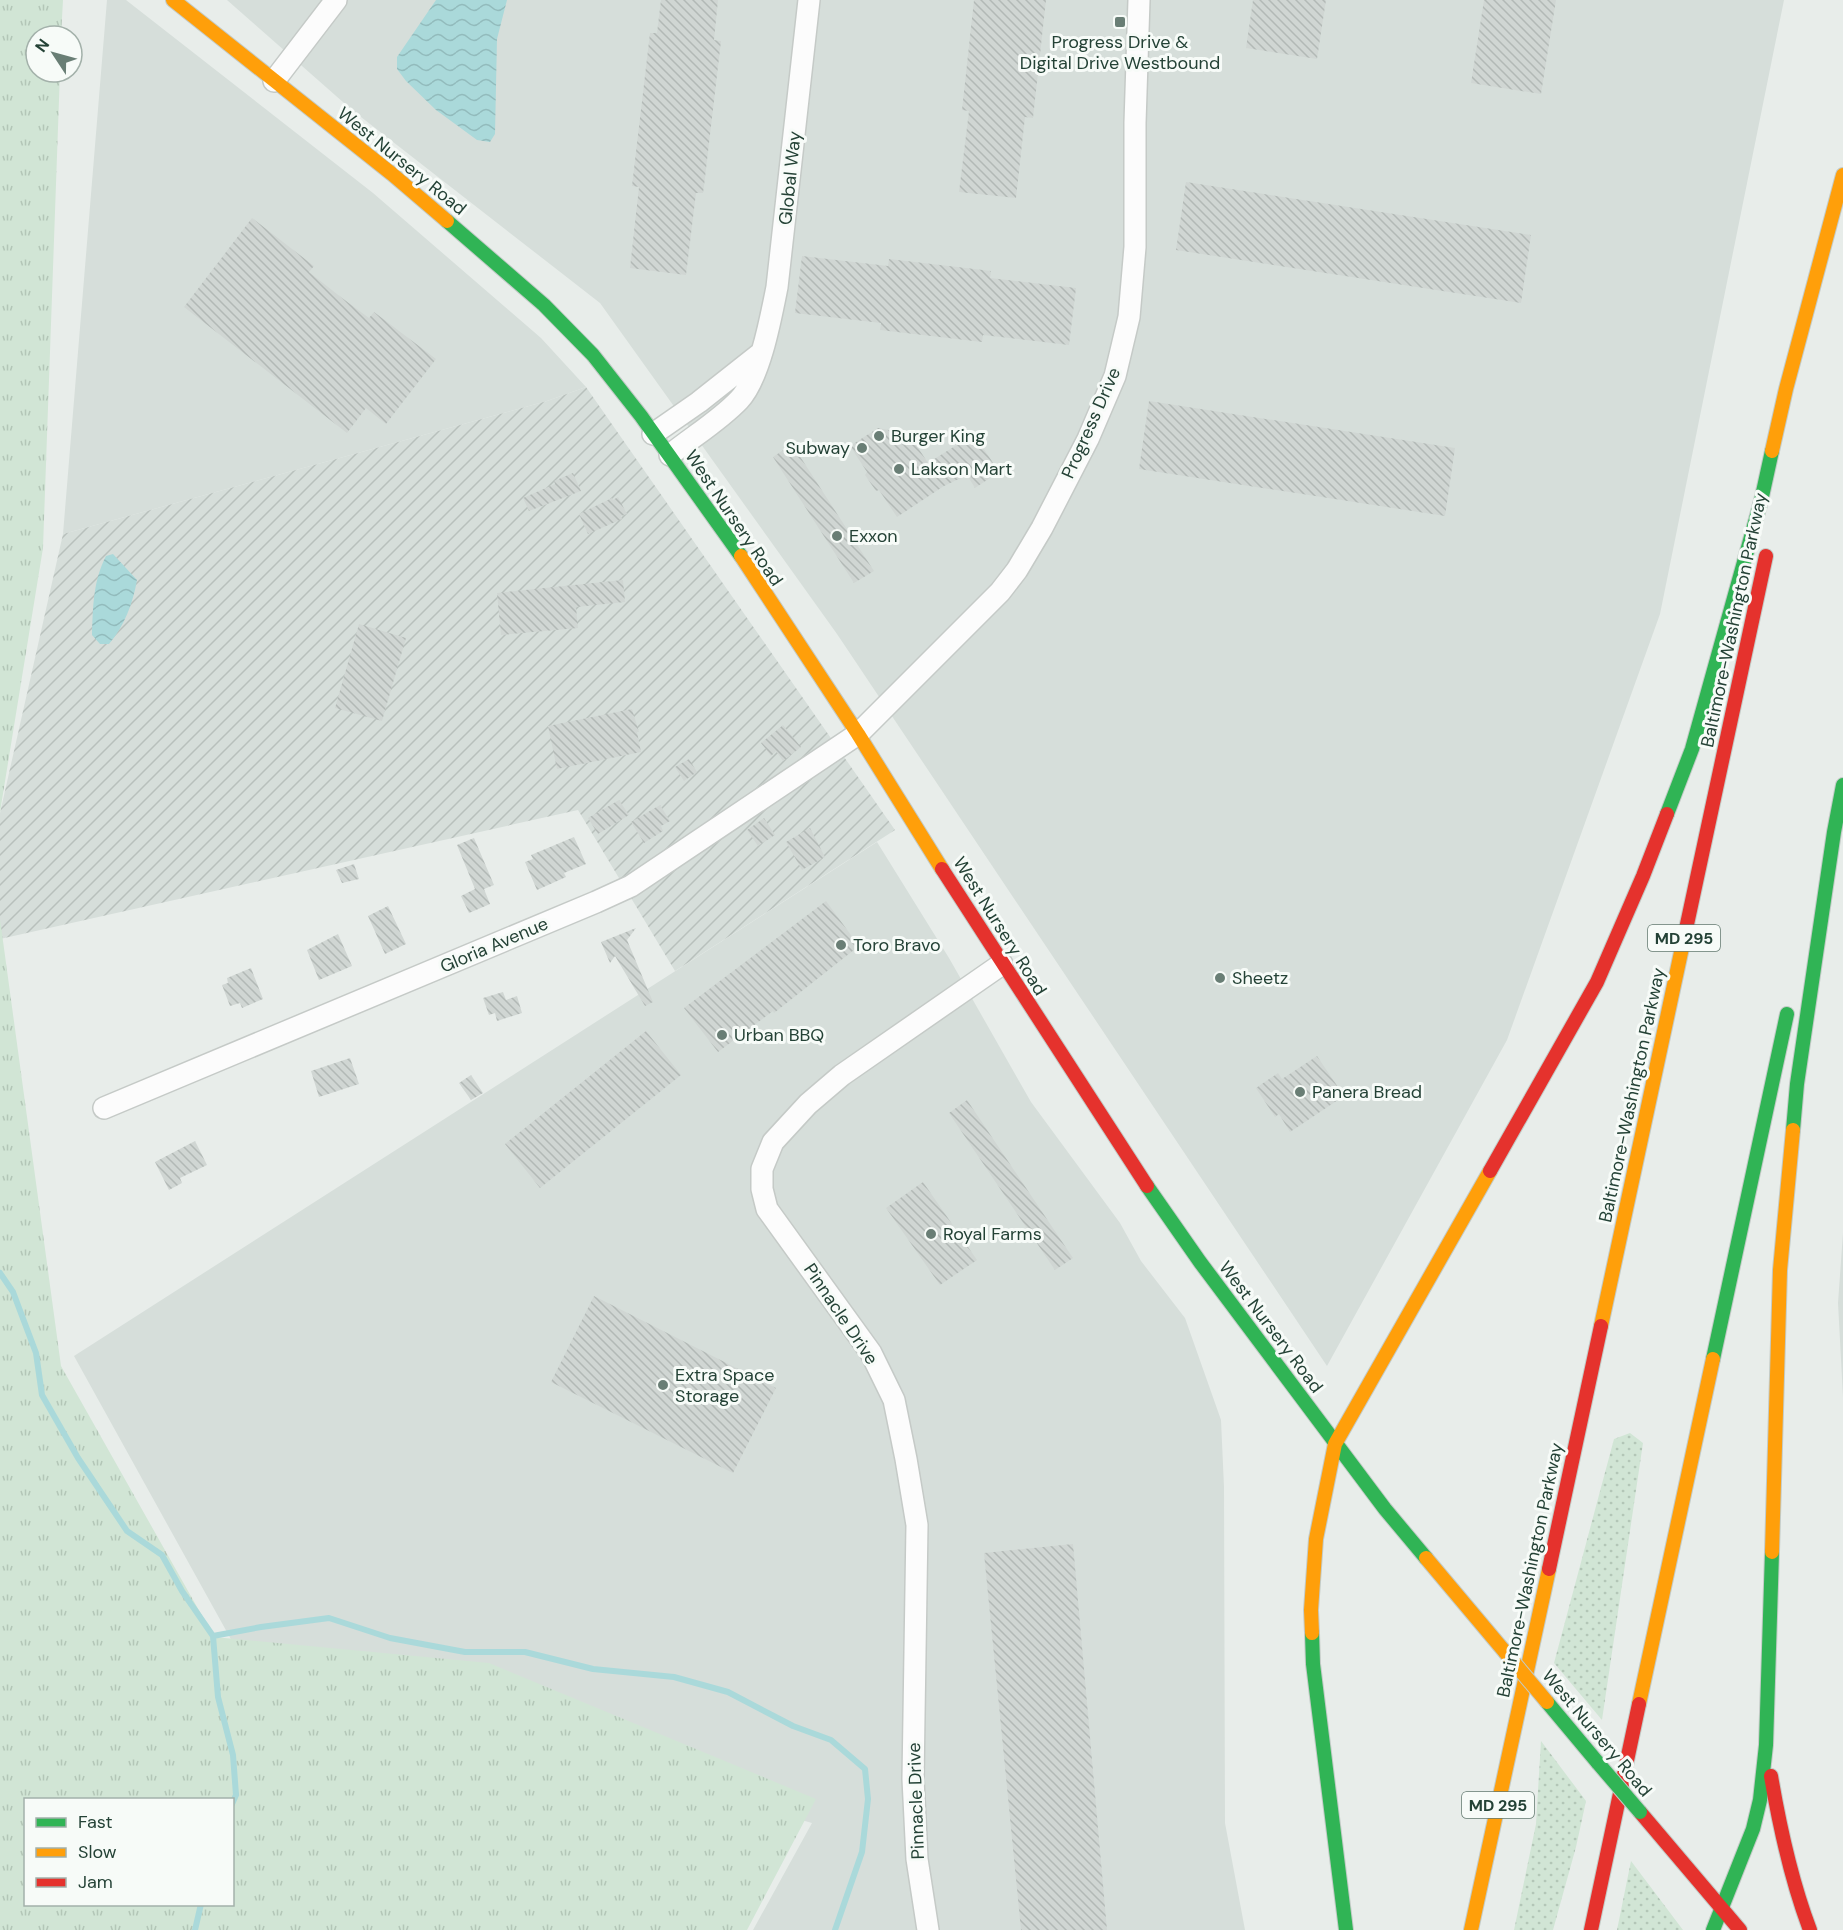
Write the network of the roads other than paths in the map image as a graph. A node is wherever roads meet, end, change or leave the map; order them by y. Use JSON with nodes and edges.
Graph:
{"nodes":[{"id":1,"x":173,"y":0,"type":"edge"},
{"id":2,"x":336,"y":0,"type":"edge"},
{"id":3,"x":809,"y":0,"type":"edge"},
{"id":4,"x":1139,"y":0,"type":"edge"},
{"id":5,"x":274,"y":81,"type":"junction"},
{"id":6,"x":1843,"y":174,"type":"edge"},
{"id":7,"x":1843,"y":196,"type":"edge"},
{"id":8,"x":761,"y":353,"type":"junction"},
{"id":9,"x":1809,"y":356,"type":"dead end"},
{"id":10,"x":653,"y":434,"type":"junction"},
{"id":11,"x":670,"y":455,"type":"junction"},
{"id":12,"x":1770,"y":540,"type":"dead end"},
{"id":13,"x":858,"y":734,"type":"junction"},
{"id":14,"x":1843,"y":784,"type":"edge"},
{"id":15,"x":1834,"y":832,"type":"junction"},
{"id":16,"x":1807,"y":924,"type":"dead end"},
{"id":17,"x":1002,"y":964,"type":"junction"},
{"id":18,"x":1789,"y":1006,"type":"dead end"},
{"id":19,"x":104,"y":1108,"type":"dead end"},
{"id":20,"x":1335,"y":1444,"type":"junction"},
{"id":21,"x":1766,"y":1745,"type":"junction"},
{"id":22,"x":1722,"y":1909,"type":"junction"},
{"id":23,"x":928,"y":1930,"type":"edge"},
{"id":24,"x":1346,"y":1930,"type":"edge"},
{"id":25,"x":1471,"y":1930,"type":"edge"},
{"id":26,"x":1591,"y":1930,"type":"edge"},
{"id":27,"x":1713,"y":1930,"type":"edge"},
{"id":28,"x":1740,"y":1930,"type":"edge"},
{"id":29,"x":1810,"y":1930,"type":"edge"}],
"edges":[{"from":1,"to":5,"type":"main road","name":"West Nursery Road"},
{"from":2,"to":5,"type":"street"},
{"from":3,"to":8,"type":"street","name":"Global Way"},
{"from":4,"to":13,"type":"street","name":"Progress Drive"},
{"from":5,"to":10,"type":"main road","name":"West Nursery Road"},
{"from":6,"to":20,"type":"main road"},
{"from":7,"to":9,"type":"main road"},
{"from":8,"to":10,"type":"street"},
{"from":8,"to":11,"type":"street","name":"Global Way"},
{"from":10,"to":11,"type":"main road","name":"West Nursery Road"},
{"from":11,"to":13,"type":"main road","name":"West Nursery Road"},
{"from":12,"to":25,"type":"main road","name":"Baltimore-Washington Parkway","number":"MD 295"},
{"from":13,"to":17,"type":"main road","name":"West Nursery Road"},
{"from":13,"to":19,"type":"street","name":"Gloria Avenue"},
{"from":14,"to":15,"type":"main road"},
{"from":15,"to":16,"type":"main road"},
{"from":15,"to":21,"type":"main road"},
{"from":17,"to":20,"type":"main road","name":"West Nursery Road"},
{"from":17,"to":23,"type":"street","name":"Pinnacle Drive"},
{"from":18,"to":26,"type":"main road"},
{"from":20,"to":22,"type":"main road","name":"West Nursery Road","bridge":true},
{"from":20,"to":24,"type":"main road"},
{"from":21,"to":22,"type":"main road"},
{"from":21,"to":29,"type":"main road"},
{"from":22,"to":27,"type":"main road"},
{"from":22,"to":28,"type":"main road","name":"West Nursery Road"}]}
